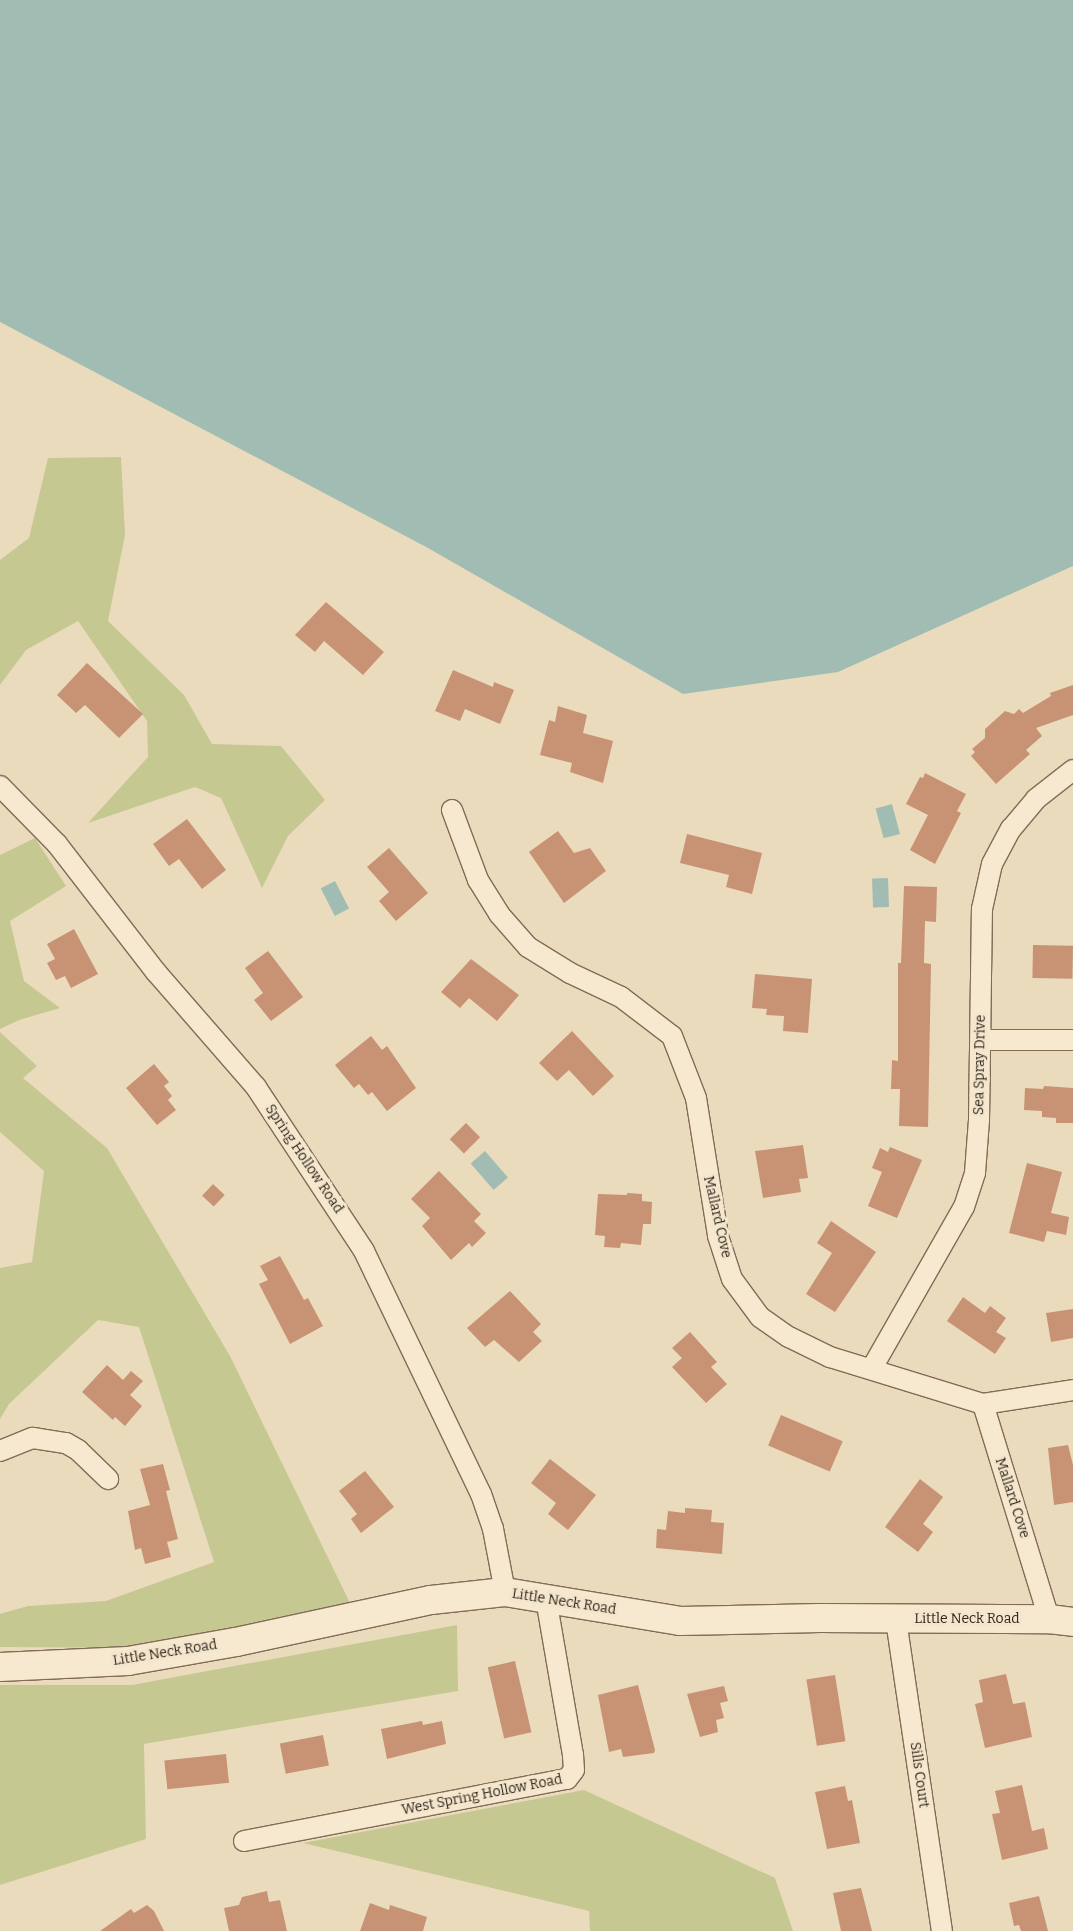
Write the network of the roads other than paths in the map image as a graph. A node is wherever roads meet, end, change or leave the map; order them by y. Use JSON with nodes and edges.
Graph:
{"nodes":[{"id":1,"x":1073,"y":770,"type":"edge"},
{"id":2,"x":0,"y":786,"type":"edge"},
{"id":3,"x":452,"y":810,"type":"dead end"},
{"id":4,"x":981,"y":1040,"type":"junction"},
{"id":5,"x":1073,"y":1040,"type":"edge"},
{"id":6,"x":872,"y":1368,"type":"junction"},
{"id":7,"x":1073,"y":1390,"type":"edge"},
{"id":8,"x":982,"y":1404,"type":"junction"},
{"id":9,"x":0,"y":1451,"type":"edge"},
{"id":10,"x":108,"y":1480,"type":"dead end"},
{"id":11,"x":505,"y":1592,"type":"junction"},
{"id":12,"x":546,"y":1599,"type":"junction"},
{"id":13,"x":896,"y":1620,"type":"junction"},
{"id":14,"x":1061,"y":1620,"type":"edge"},
{"id":15,"x":0,"y":1667,"type":"edge"},
{"id":16,"x":244,"y":1841,"type":"dead end"},
{"id":17,"x":942,"y":1931,"type":"edge"}],
"edges":[{"from":1,"to":4,"type":"street","name":"Sea Spray Drive"},
{"from":2,"to":11,"type":"street","name":"Spring Hollow Road"},
{"from":3,"to":6,"type":"street","name":"Mallard Cove"},
{"from":4,"to":5,"type":"street"},
{"from":4,"to":6,"type":"street","name":"Sea Spray Drive"},
{"from":6,"to":8,"type":"street","name":"Mallard Cove"},
{"from":7,"to":8,"type":"street"},
{"from":8,"to":14,"type":"street","name":"Mallard Cove"},
{"from":9,"to":10,"type":"street"},
{"from":11,"to":12,"type":"street","name":"Little Neck Road"},
{"from":11,"to":15,"type":"street","name":"Little Neck Road"},
{"from":12,"to":13,"type":"street","name":"Little Neck Road"},
{"from":12,"to":16,"type":"street","name":"West Spring Hollow Road"},
{"from":13,"to":14,"type":"street","name":"Little Neck Road"},
{"from":13,"to":17,"type":"street","name":"Sills Court"}]}
